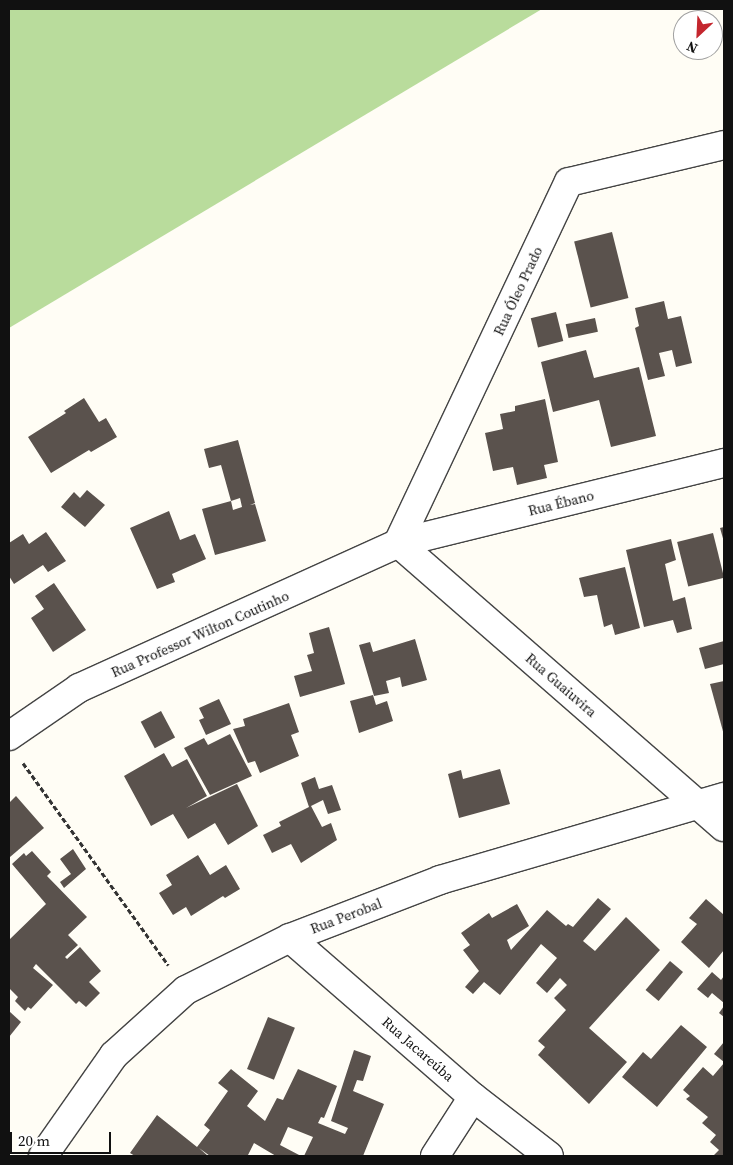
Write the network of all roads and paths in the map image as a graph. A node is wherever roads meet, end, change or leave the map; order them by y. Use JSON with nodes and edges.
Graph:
{"nodes":[{"id":1,"x":724,"y":145,"type":"edge"},
{"id":2,"x":724,"y":463,"type":"edge"},
{"id":3,"x":398,"y":544,"type":"junction"},
{"id":4,"x":14,"y":748,"type":"edge"},
{"id":5,"x":724,"y":797,"type":"edge"},
{"id":6,"x":696,"y":804,"type":"junction"},
{"id":7,"x":724,"y":827,"type":"edge"},
{"id":8,"x":290,"y":938,"type":"junction"},
{"id":9,"x":186,"y":990,"type":"junction"},
{"id":10,"x":473,"y":1098,"type":"junction"},
{"id":11,"x":43,"y":1156,"type":"edge"},
{"id":12,"x":435,"y":1156,"type":"edge"},
{"id":13,"x":549,"y":1156,"type":"edge"}],
"edges":[{"from":1,"to":3,"type":"street","name":"Rua Óleo Prado"},
{"from":2,"to":3,"type":"street","name":"Rua Ébano"},
{"from":3,"to":4,"type":"street","name":"Rua Professor Wilton Coutinho"},
{"from":3,"to":6,"type":"street","name":"Rua Guaiuvira"},
{"from":4,"to":9,"type":"path"},
{"from":5,"to":6,"type":"street","name":"Rua Perobal"},
{"from":6,"to":7,"type":"street","name":"Rua Guaiuvira"},
{"from":6,"to":8,"type":"street","name":"Rua Perobal"},
{"from":8,"to":9,"type":"street","name":"Rua Perobal"},
{"from":8,"to":10,"type":"street","name":"Rua Jacareúba"},
{"from":9,"to":11,"type":"street","name":"Rua Perobal"},
{"from":10,"to":12,"type":"street"},
{"from":10,"to":13,"type":"street","name":"Rua Jacareúba"}]}
